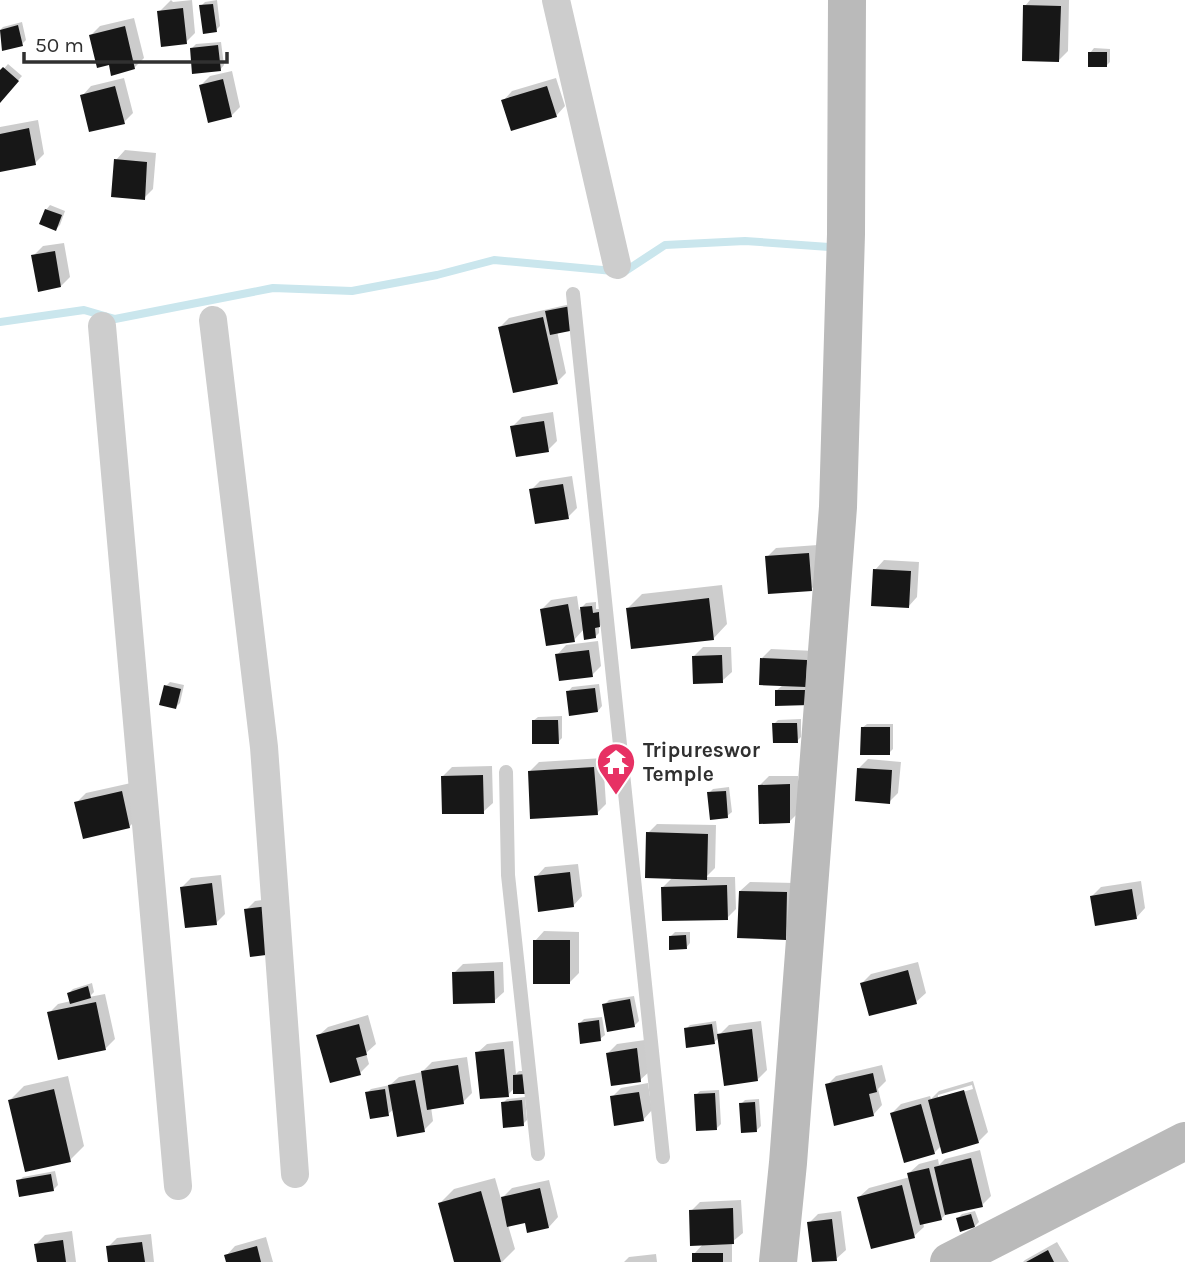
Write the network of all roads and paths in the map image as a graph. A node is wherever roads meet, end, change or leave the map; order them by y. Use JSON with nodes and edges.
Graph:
{"nodes":[{"id":1,"x":556,"y":0,"type":"edge"},
{"id":2,"x":847,"y":0,"type":"edge"},
{"id":3,"x":617,"y":265,"type":"dead end"},
{"id":4,"x":573,"y":294,"type":"dead end"},
{"id":5,"x":213,"y":320,"type":"dead end"},
{"id":6,"x":102,"y":326,"type":"dead end"},
{"id":7,"x":506,"y":772,"type":"dead end"},
{"id":8,"x":1185,"y":1141,"type":"edge"},
{"id":9,"x":538,"y":1154,"type":"dead end"},
{"id":10,"x":663,"y":1157,"type":"dead end"},
{"id":11,"x":295,"y":1174,"type":"dead end"},
{"id":12,"x":178,"y":1186,"type":"dead end"},
{"id":13,"x":778,"y":1262,"type":"edge"},
{"id":14,"x":948,"y":1262,"type":"edge"}],
"edges":[{"from":1,"to":3,"type":"street"},
{"from":2,"to":13,"type":"street"},
{"from":4,"to":10,"type":"lane"},
{"from":5,"to":11,"type":"street"},
{"from":6,"to":12,"type":"street"},
{"from":7,"to":9,"type":"lane"},
{"from":8,"to":14,"type":"street"}]}
